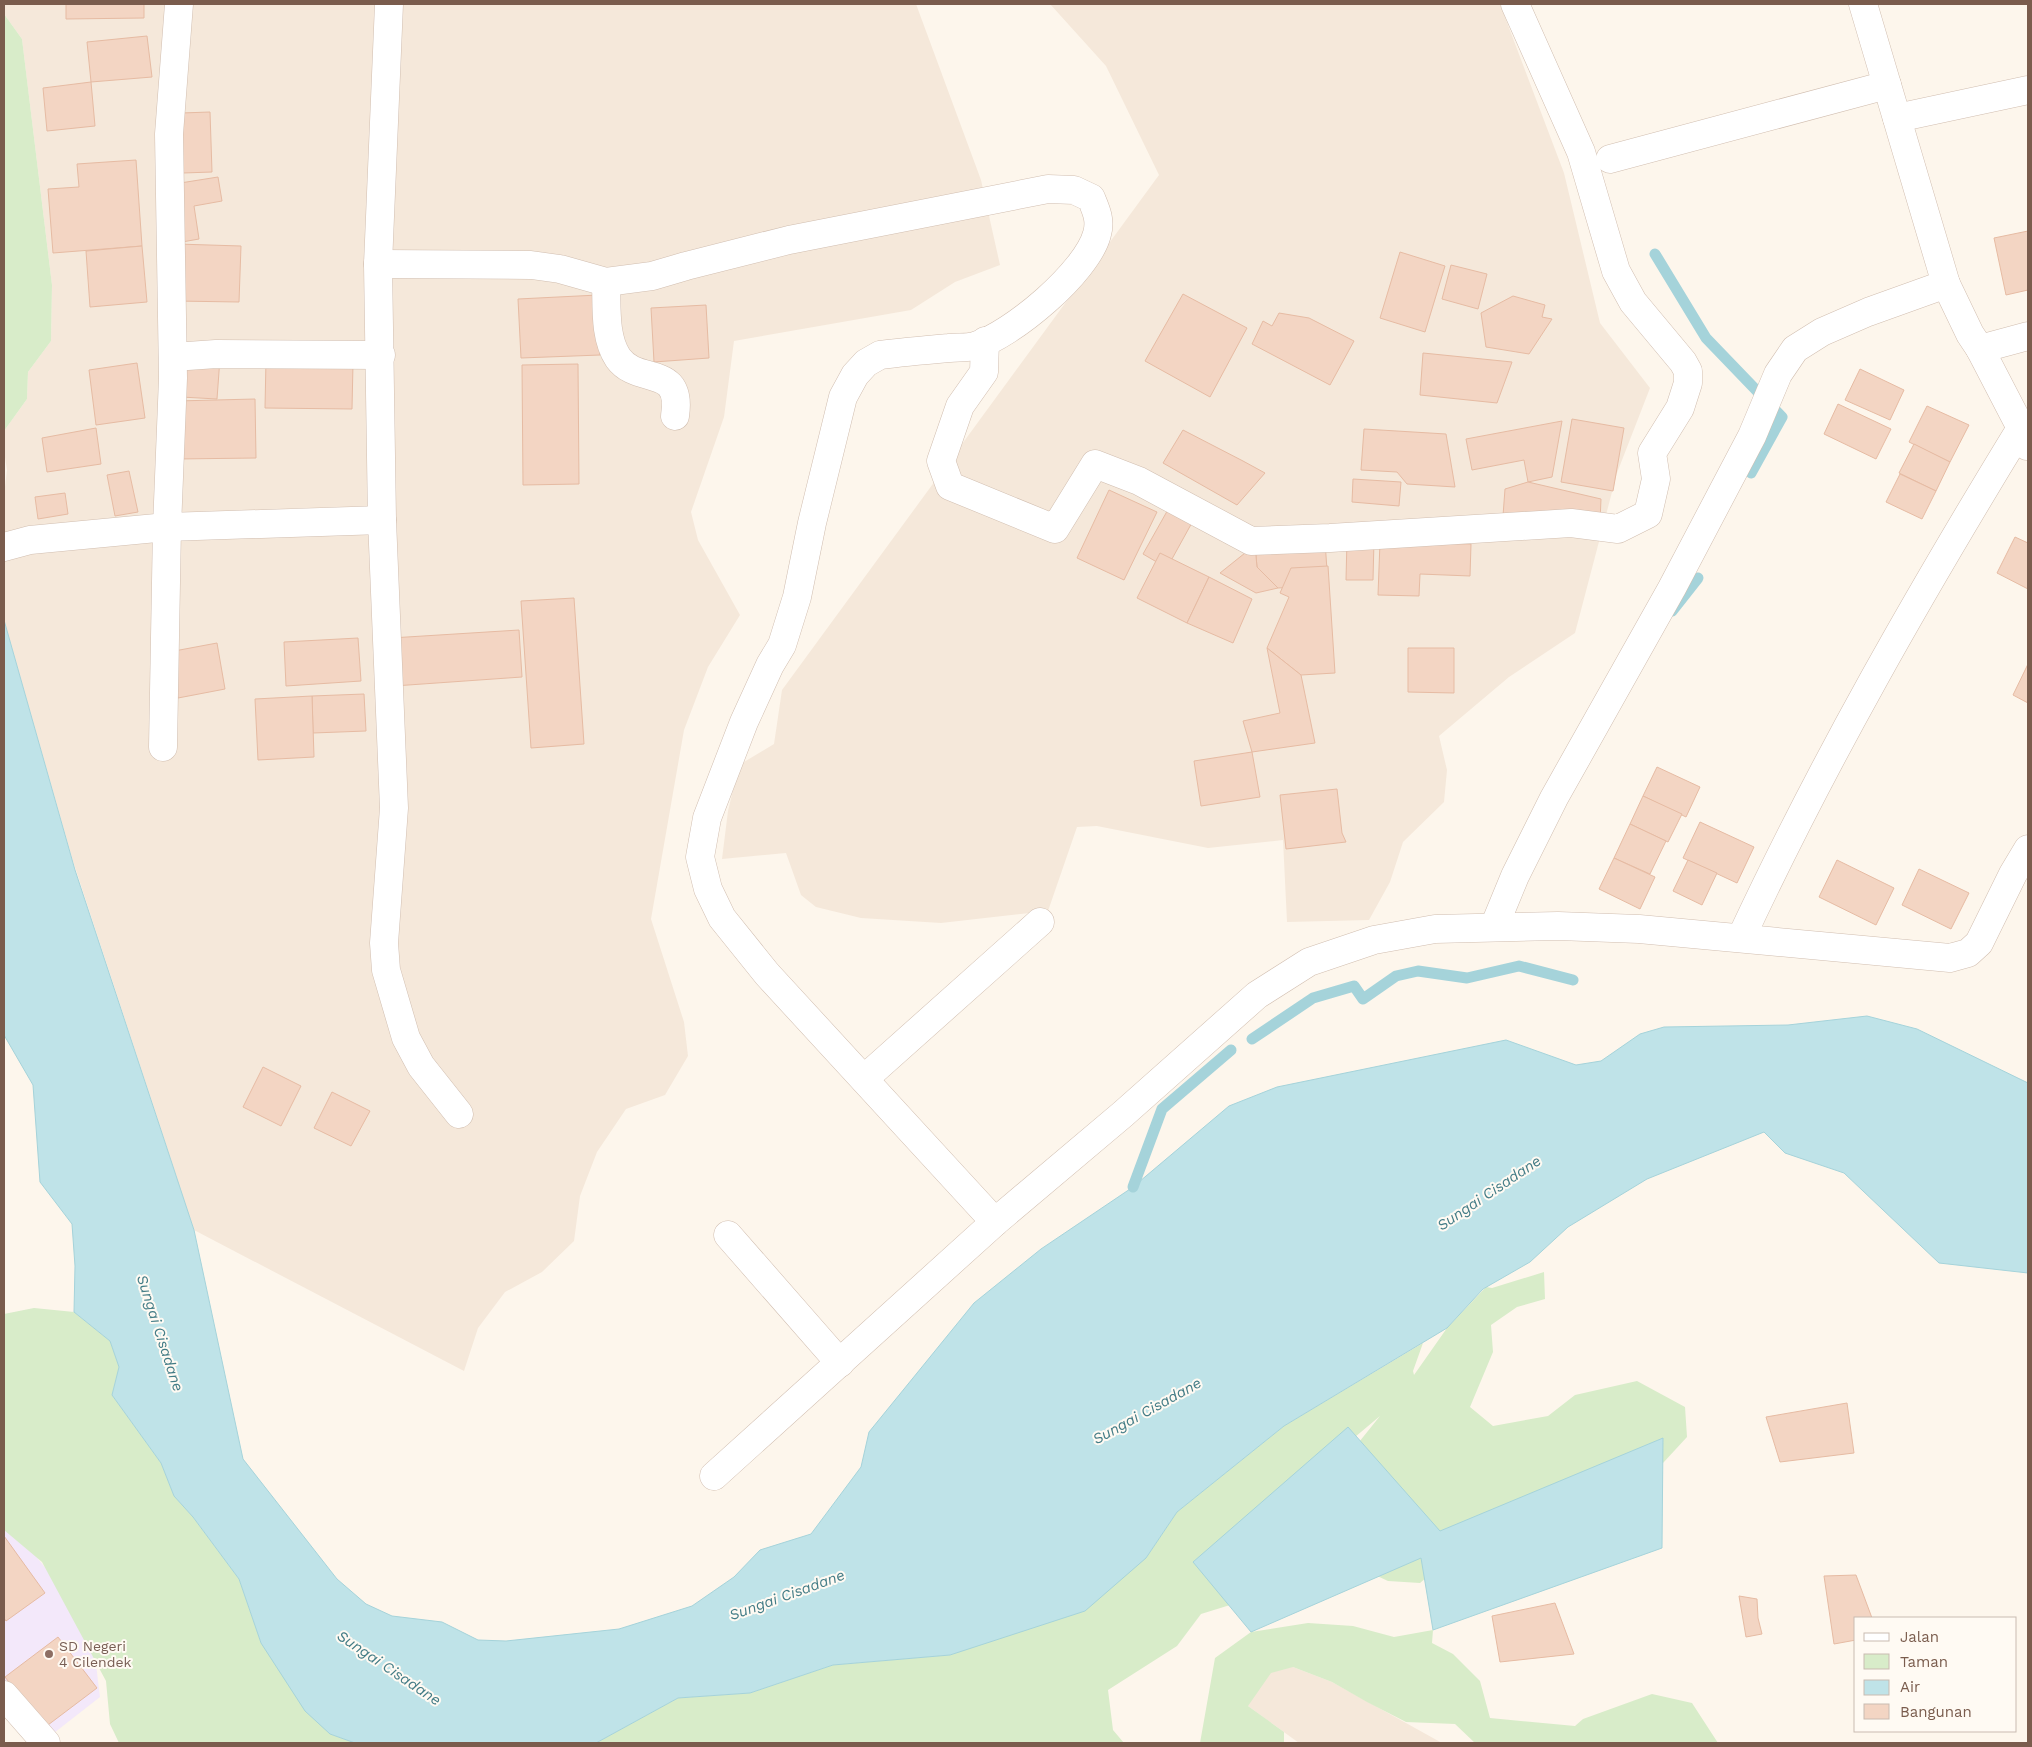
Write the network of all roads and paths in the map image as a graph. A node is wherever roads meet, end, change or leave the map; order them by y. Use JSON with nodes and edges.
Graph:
{"nodes":[{"id":1,"x":178,"y":4,"type":"edge"},
{"id":2,"x":388,"y":4,"type":"edge"},
{"id":3,"x":1515,"y":4,"type":"edge"},
{"id":4,"x":1863,"y":4,"type":"edge"},
{"id":5,"x":1887,"y":85,"type":"junction"},
{"id":6,"x":2028,"y":90,"type":"edge"},
{"id":7,"x":1897,"y":118,"type":"junction"},
{"id":8,"x":1610,"y":159,"type":"dead end"},
{"id":9,"x":378,"y":264,"type":"junction"},
{"id":10,"x":606,"y":282,"type":"junction"},
{"id":11,"x":1946,"y":284,"type":"junction"},
{"id":12,"x":2028,"y":336,"type":"edge"},
{"id":13,"x":985,"y":341,"type":"junction"},
{"id":14,"x":1980,"y":349,"type":"junction"},
{"id":15,"x":381,"y":355,"type":"junction"},
{"id":16,"x":173,"y":357,"type":"junction"},
{"id":17,"x":675,"y":416,"type":"dead end"},
{"id":18,"x":2025,"y":439,"type":"edge"},
{"id":19,"x":382,"y":520,"type":"junction"},
{"id":20,"x":167,"y":527,"type":"junction"},
{"id":21,"x":4,"y":547,"type":"edge"},
{"id":22,"x":163,"y":747,"type":"dead end"},
{"id":23,"x":2028,"y":849,"type":"edge"},
{"id":24,"x":2021,"y":873,"type":"edge"},
{"id":25,"x":1040,"y":922,"type":"dead end"},
{"id":26,"x":1494,"y":927,"type":"junction"},
{"id":27,"x":1741,"y":938,"type":"junction"},
{"id":28,"x":864,"y":1078,"type":"junction"},
{"id":29,"x":459,"y":1114,"type":"dead end"},
{"id":30,"x":995,"y":1222,"type":"junction"},
{"id":31,"x":728,"y":1235,"type":"dead end"},
{"id":32,"x":840,"y":1363,"type":"junction"},
{"id":33,"x":714,"y":1476,"type":"dead end"},
{"id":34,"x":4,"y":1694,"type":"edge"},
{"id":35,"x":46,"y":1743,"type":"edge"}],
"edges":[{"from":1,"to":16,"type":"street"},
{"from":2,"to":9,"type":"street"},
{"from":3,"to":13,"type":"street"},
{"from":4,"to":5,"type":"street"},
{"from":5,"to":7,"type":"street"},
{"from":5,"to":8,"type":"street"},
{"from":6,"to":7,"type":"street"},
{"from":7,"to":11,"type":"street"},
{"from":9,"to":10,"type":"street"},
{"from":9,"to":15,"type":"street"},
{"from":10,"to":13,"type":"street"},
{"from":10,"to":17,"type":"street"},
{"from":11,"to":14,"type":"street"},
{"from":11,"to":26,"type":"street"},
{"from":12,"to":14,"type":"street"},
{"from":13,"to":28,"type":"street"},
{"from":14,"to":18,"type":"street"},
{"from":15,"to":16,"type":"street"},
{"from":15,"to":19,"type":"street"},
{"from":16,"to":20,"type":"street"},
{"from":18,"to":27,"type":"street"},
{"from":19,"to":20,"type":"street"},
{"from":19,"to":29,"type":"street"},
{"from":20,"to":21,"type":"street"},
{"from":20,"to":22,"type":"street"},
{"from":23,"to":24,"type":"street"},
{"from":24,"to":27,"type":"street"},
{"from":25,"to":28,"type":"street"},
{"from":26,"to":27,"type":"street"},
{"from":26,"to":30,"type":"street"},
{"from":28,"to":30,"type":"street"},
{"from":30,"to":32,"type":"street"},
{"from":31,"to":32,"type":"street"},
{"from":32,"to":33,"type":"street"},
{"from":34,"to":35,"type":"street"}]}
